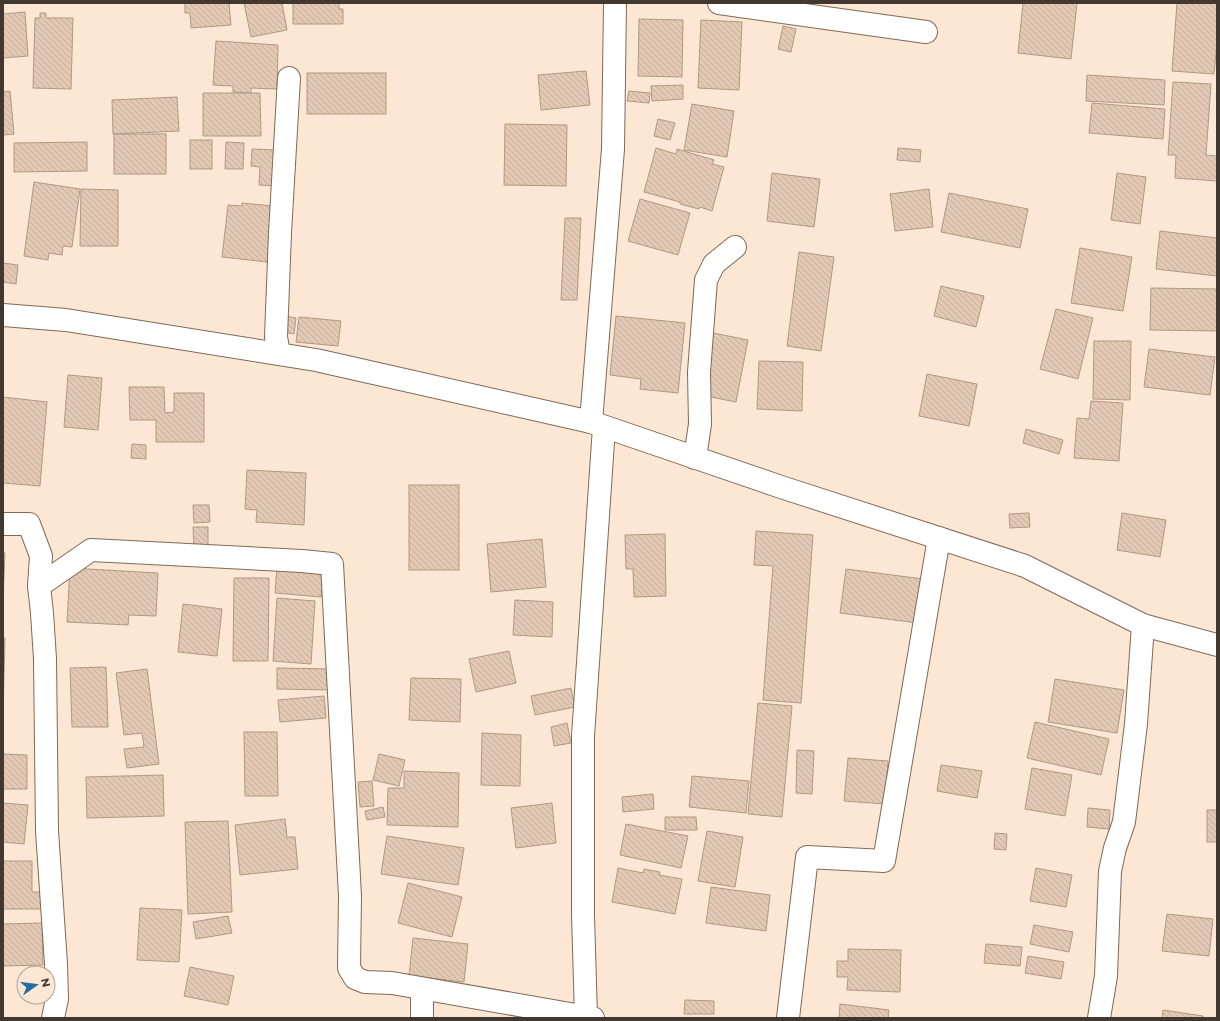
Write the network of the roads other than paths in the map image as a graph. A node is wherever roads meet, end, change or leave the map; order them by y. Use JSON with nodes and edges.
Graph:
{"nodes":[{"id":1,"x":616,"y":3,"type":"edge"},
{"id":2,"x":719,"y":3,"type":"edge"},
{"id":3,"x":926,"y":32,"type":"dead end"},
{"id":4,"x":289,"y":78,"type":"dead end"},
{"id":5,"x":735,"y":247,"type":"dead end"},
{"id":6,"x":3,"y":315,"type":"edge"},
{"id":7,"x":279,"y":354,"type":"junction"},
{"id":8,"x":598,"y":425,"type":"junction"},
{"id":9,"x":695,"y":458,"type":"junction"},
{"id":10,"x":3,"y":524,"type":"edge"},
{"id":11,"x":939,"y":538,"type":"junction"},
{"id":12,"x":39,"y":586,"type":"junction"},
{"id":13,"x":1143,"y":625,"type":"junction"},
{"id":14,"x":1217,"y":645,"type":"edge"},
{"id":15,"x":422,"y":989,"type":"junction"},
{"id":16,"x":590,"y":1017,"type":"edge"},
{"id":17,"x":52,"y":1018,"type":"edge"},
{"id":18,"x":422,"y":1018,"type":"edge"},
{"id":19,"x":788,"y":1018,"type":"edge"},
{"id":20,"x":1099,"y":1018,"type":"edge"}],
"edges":[{"from":1,"to":8,"type":"street"},
{"from":2,"to":3,"type":"street"},
{"from":4,"to":7,"type":"street"},
{"from":5,"to":9,"type":"street"},
{"from":6,"to":7,"type":"street"},
{"from":7,"to":8,"type":"street"},
{"from":8,"to":9,"type":"street"},
{"from":8,"to":16,"type":"street"},
{"from":9,"to":11,"type":"street"},
{"from":10,"to":12,"type":"street"},
{"from":11,"to":13,"type":"street"},
{"from":11,"to":19,"type":"street"},
{"from":12,"to":15,"type":"street"},
{"from":12,"to":17,"type":"street"},
{"from":13,"to":14,"type":"street"},
{"from":13,"to":20,"type":"street"},
{"from":15,"to":16,"type":"street"},
{"from":15,"to":18,"type":"street"}]}
